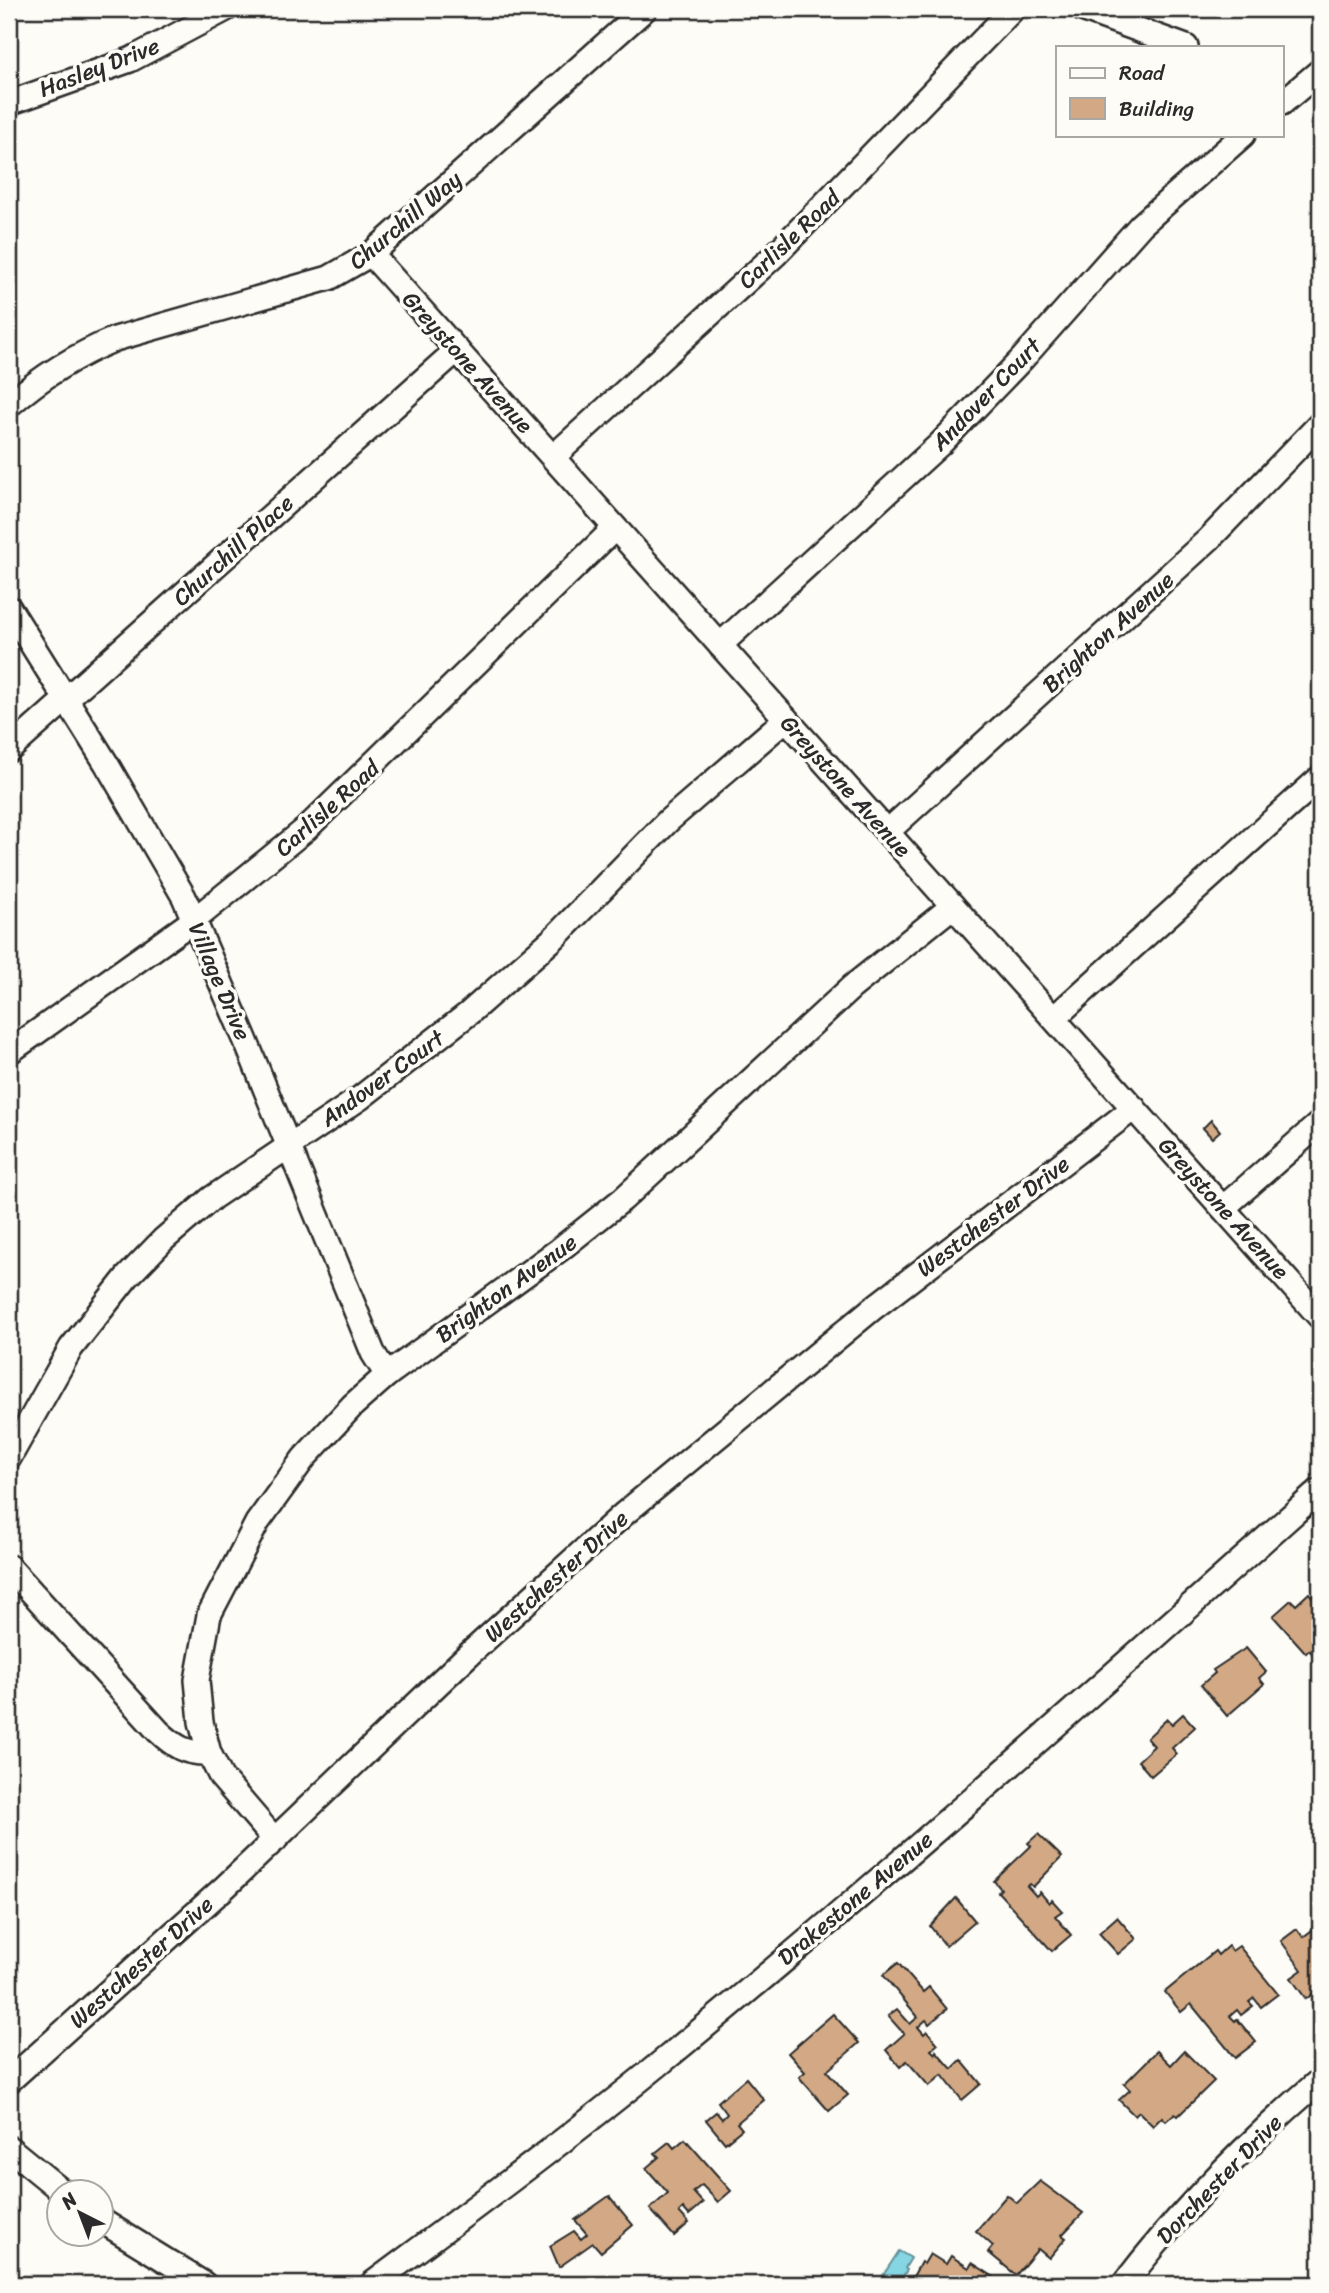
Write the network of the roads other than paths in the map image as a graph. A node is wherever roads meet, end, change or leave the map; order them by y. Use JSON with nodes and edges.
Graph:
{"nodes":[{"id":1,"x":226,"y":9,"type":"edge"},
{"id":2,"x":645,"y":9,"type":"edge"},
{"id":3,"x":1013,"y":9,"type":"edge"},
{"id":4,"x":1082,"y":9,"type":"edge"},
{"id":5,"x":1183,"y":46,"type":"edge"},
{"id":6,"x":1320,"y":71,"type":"edge"},
{"id":7,"x":1285,"y":95,"type":"edge"},
{"id":8,"x":9,"y":103,"type":"edge"},
{"id":9,"x":1243,"y":136,"type":"edge"},
{"id":10,"x":371,"y":254,"type":"junction"},
{"id":11,"x":457,"y":350,"type":"junction"},
{"id":12,"x":9,"y":405,"type":"edge"},
{"id":13,"x":1320,"y":424,"type":"edge"},
{"id":14,"x":553,"y":457,"type":"junction"},
{"id":15,"x":615,"y":528,"type":"junction"},
{"id":16,"x":9,"y":608,"type":"edge"},
{"id":17,"x":720,"y":645,"type":"junction"},
{"id":18,"x":65,"y":700,"type":"junction"},
{"id":19,"x":786,"y":719,"type":"junction"},
{"id":20,"x":9,"y":750,"type":"edge"},
{"id":21,"x":1320,"y":778,"type":"edge"},
{"id":22,"x":887,"y":831,"type":"junction"},
{"id":23,"x":953,"y":906,"type":"junction"},
{"id":24,"x":194,"y":920,"type":"junction"},
{"id":25,"x":1054,"y":1018,"type":"junction"},
{"id":26,"x":9,"y":1052,"type":"edge"},
{"id":27,"x":1134,"y":1108,"type":"junction"},
{"id":28,"x":1320,"y":1124,"type":"edge"},
{"id":29,"x":288,"y":1146,"type":"junction"},
{"id":30,"x":1223,"y":1208,"type":"junction"},
{"id":31,"x":1320,"y":1317,"type":"edge"},
{"id":32,"x":387,"y":1375,"type":"junction"},
{"id":33,"x":9,"y":1458,"type":"edge"},
{"id":34,"x":1320,"y":1490,"type":"edge"},
{"id":35,"x":9,"y":1567,"type":"edge"},
{"id":36,"x":209,"y":1753,"type":"junction"},
{"id":37,"x":275,"y":1840,"type":"junction"},
{"id":38,"x":1320,"y":2080,"type":"edge"},
{"id":39,"x":9,"y":2081,"type":"edge"},
{"id":40,"x":9,"y":2148,"type":"edge"},
{"id":41,"x":46,"y":2178,"type":"edge"},
{"id":42,"x":116,"y":2230,"type":"edge"},
{"id":43,"x":204,"y":2284,"type":"edge"},
{"id":44,"x":372,"y":2284,"type":"edge"},
{"id":45,"x":1124,"y":2284,"type":"edge"}],
"edges":[{"from":1,"to":8,"type":"street","name":"Hasley Drive"},
{"from":2,"to":10,"type":"street","name":"Churchill Way"},
{"from":3,"to":14,"type":"street","name":"Carlisle Road"},
{"from":4,"to":5,"type":"street"},
{"from":6,"to":7,"type":"street"},
{"from":9,"to":17,"type":"street","name":"Andover Court"},
{"from":10,"to":11,"type":"street","name":"Greystone Avenue"},
{"from":10,"to":12,"type":"street","name":"Churchill Way"},
{"from":11,"to":14,"type":"street","name":"Greystone Avenue"},
{"from":11,"to":18,"type":"street","name":"Churchill Place"},
{"from":13,"to":22,"type":"street","name":"Brighton Avenue"},
{"from":14,"to":15,"type":"street","name":"Greystone Avenue"},
{"from":15,"to":17,"type":"street","name":"Greystone Avenue"},
{"from":15,"to":24,"type":"street","name":"Carlisle Road"},
{"from":16,"to":18,"type":"street","name":"Village Drive"},
{"from":17,"to":19,"type":"street","name":"Greystone Avenue"},
{"from":18,"to":20,"type":"street","name":"Churchill Place"},
{"from":18,"to":24,"type":"street","name":"Village Drive"},
{"from":19,"to":22,"type":"street","name":"Greystone Avenue"},
{"from":19,"to":29,"type":"street","name":"Andover Court"},
{"from":21,"to":25,"type":"street"},
{"from":22,"to":23,"type":"street","name":"Greystone Avenue"},
{"from":23,"to":25,"type":"street","name":"Greystone Avenue"},
{"from":23,"to":32,"type":"street","name":"Brighton Avenue"},
{"from":24,"to":26,"type":"street","name":"Carlisle Road"},
{"from":24,"to":29,"type":"street","name":"Village Drive"},
{"from":25,"to":27,"type":"street","name":"Greystone Avenue"},
{"from":27,"to":30,"type":"street","name":"Greystone Avenue"},
{"from":27,"to":37,"type":"street","name":"Westchester Drive"},
{"from":28,"to":30,"type":"street"},
{"from":29,"to":32,"type":"street","name":"Village Drive"},
{"from":29,"to":33,"type":"street","name":"Andover Court"},
{"from":30,"to":31,"type":"street","name":"Greystone Avenue"},
{"from":32,"to":36,"type":"street","name":"Brighton Avenue"},
{"from":34,"to":44,"type":"street","name":"Drakestone Avenue"},
{"from":35,"to":36,"type":"street"},
{"from":36,"to":37,"type":"street","name":"Brighton Avenue"},
{"from":37,"to":39,"type":"street","name":"Westchester Drive"},
{"from":38,"to":45,"type":"street","name":"Dorchester Drive"},
{"from":40,"to":41,"type":"street"},
{"from":42,"to":43,"type":"street"}]}
